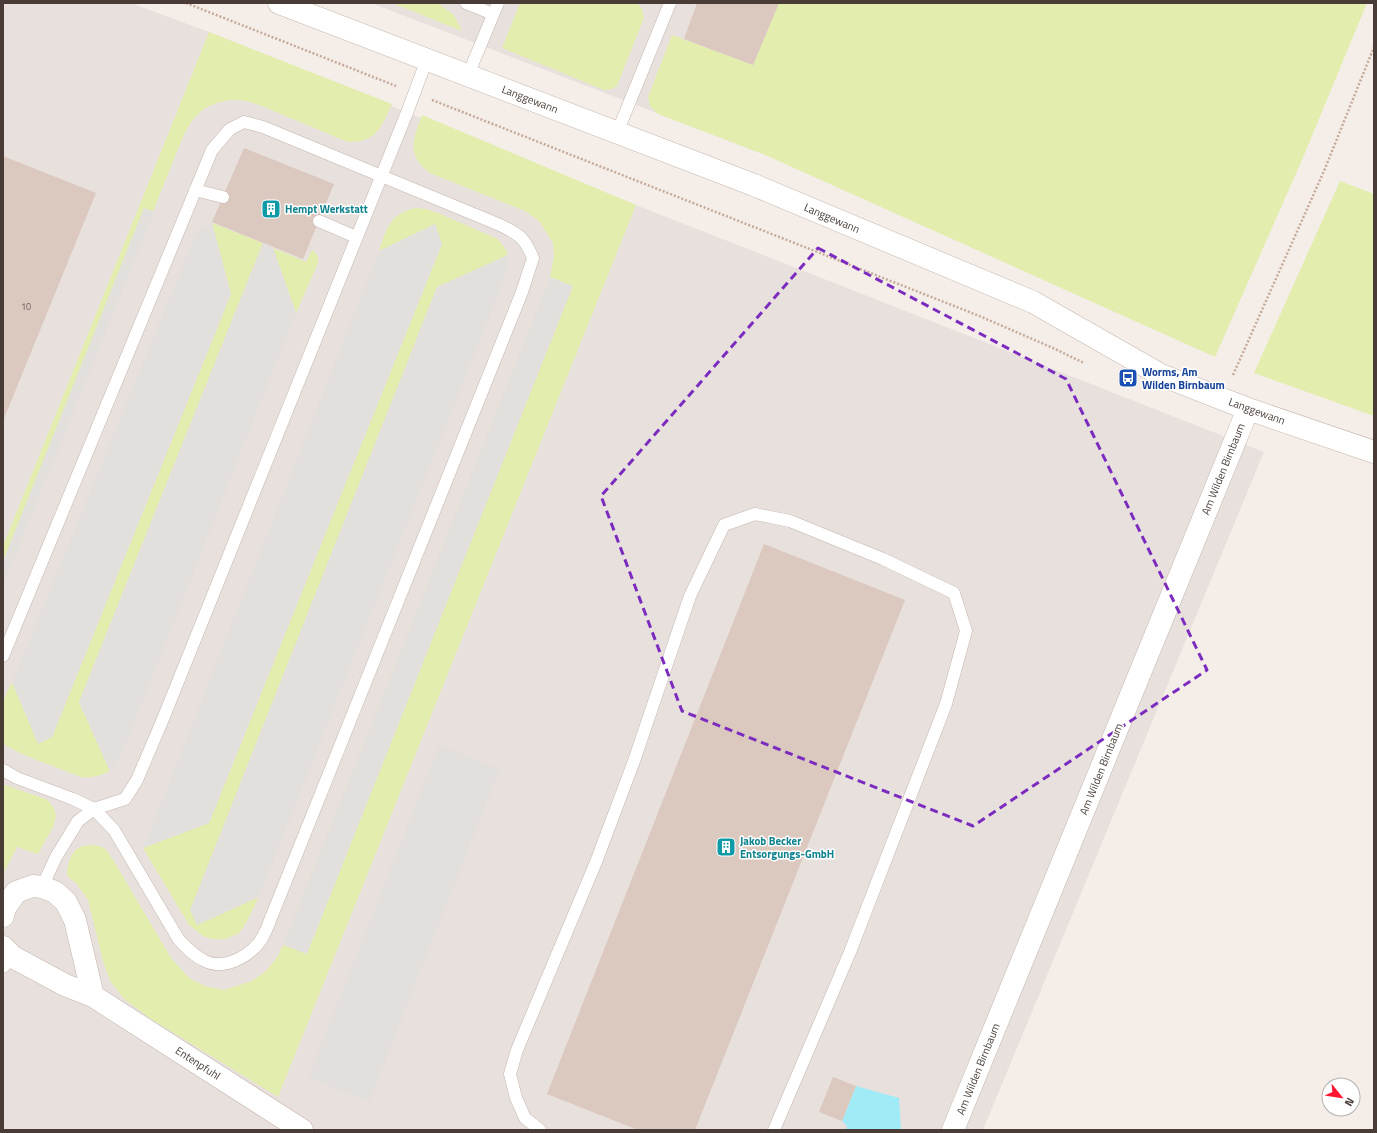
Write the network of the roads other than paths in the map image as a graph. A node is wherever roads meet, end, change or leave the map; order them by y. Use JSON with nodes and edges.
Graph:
{"nodes":[{"id":1,"x":279,"y":3,"type":"edge"},
{"id":2,"x":466,"y":3,"type":"edge"},
{"id":3,"x":670,"y":3,"type":"edge"},
{"id":4,"x":495,"y":9,"type":"edge"},
{"id":5,"x":317,"y":10,"type":"edge"},
{"id":6,"x":427,"y":59,"type":"junction"},
{"id":7,"x":468,"y":75,"type":"junction"},
{"id":8,"x":617,"y":133,"type":"junction"},
{"id":9,"x":381,"y":177,"type":"junction"},
{"id":10,"x":195,"y":190,"type":"junction"},
{"id":11,"x":223,"y":197,"type":"dead end"},
{"id":12,"x":319,"y":221,"type":"dead end"},
{"id":13,"x":356,"y":237,"type":"junction"},
{"id":14,"x":1248,"y":409,"type":"junction"},
{"id":15,"x":1374,"y":452,"type":"edge"},
{"id":16,"x":3,"y":656,"type":"edge"},
{"id":17,"x":3,"y":770,"type":"edge"},
{"id":18,"x":94,"y":809,"type":"junction"},
{"id":19,"x":42,"y":886,"type":"junction"},
{"id":20,"x":3,"y":916,"type":"edge"},
{"id":21,"x":6,"y":957,"type":"edge"},
{"id":22,"x":93,"y":996,"type":"junction"},
{"id":23,"x":302,"y":1130,"type":"edge"},
{"id":24,"x":540,"y":1130,"type":"edge"},
{"id":25,"x":774,"y":1130,"type":"edge"},
{"id":26,"x":953,"y":1130,"type":"edge"}],
"edges":[{"from":1,"to":5,"type":"street","name":"Langgewann"},
{"from":2,"to":4,"type":"lane"},
{"from":3,"to":8,"type":"lane"},
{"from":4,"to":7,"type":"lane"},
{"from":5,"to":6,"type":"street","name":"Langgewann"},
{"from":6,"to":7,"type":"street","name":"Langgewann"},
{"from":6,"to":9,"type":"lane"},
{"from":7,"to":8,"type":"street","name":"Langgewann"},
{"from":8,"to":14,"type":"street","name":"Langgewann"},
{"from":9,"to":10,"type":"lane"},
{"from":9,"to":13,"type":"lane"},
{"from":9,"to":18,"type":"lane"},
{"from":10,"to":11,"type":"lane"},
{"from":10,"to":16,"type":"lane"},
{"from":12,"to":13,"type":"lane"},
{"from":13,"to":18,"type":"lane"},
{"from":14,"to":15,"type":"street","name":"Langgewann"},
{"from":14,"to":26,"type":"street","name":"Am Wilden Birnbaum"},
{"from":17,"to":18,"type":"lane"},
{"from":18,"to":19,"type":"lane"},
{"from":19,"to":20,"type":"street"},
{"from":19,"to":22,"type":"street"},
{"from":21,"to":22,"type":"street","name":"Entenpfuhl"},
{"from":22,"to":23,"type":"street","name":"Entenpfuhl"},
{"from":24,"to":25,"type":"lane"}]}
